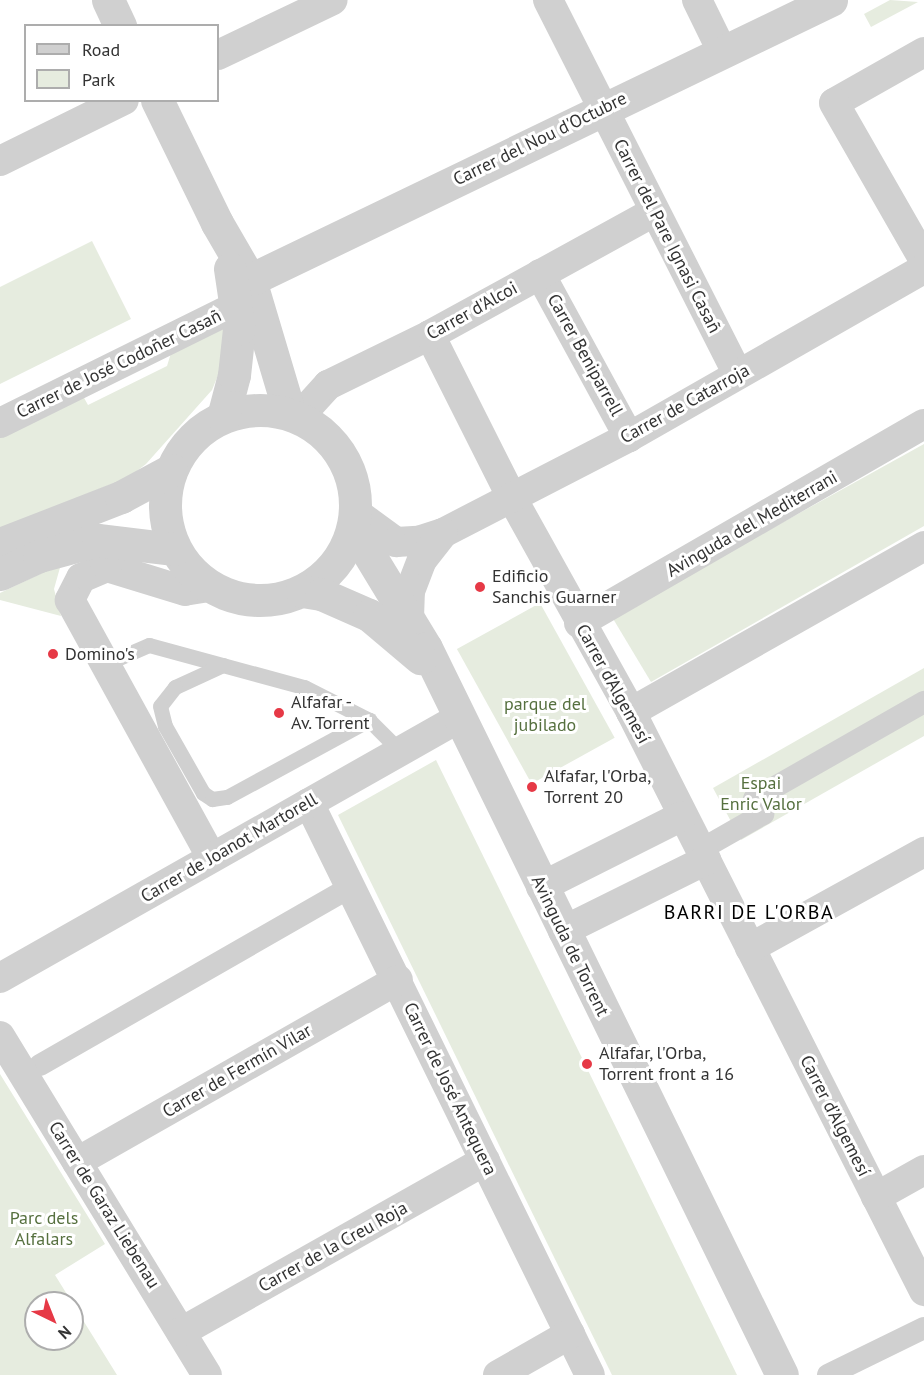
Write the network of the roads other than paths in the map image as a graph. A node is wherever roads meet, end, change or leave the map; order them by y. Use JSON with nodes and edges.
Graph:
{"nodes":[{"id":1,"x":108,"y":0,"type":"edge"},
{"id":2,"x":333,"y":0,"type":"edge"},
{"id":3,"x":549,"y":0,"type":"edge"},
{"id":4,"x":697,"y":0,"type":"edge"},
{"id":5,"x":831,"y":0,"type":"edge"},
{"id":6,"x":119,"y":24,"type":"edge"},
{"id":7,"x":722,"y":51,"type":"junction"},
{"id":8,"x":924,"y":52,"type":"edge"},
{"id":9,"x":219,"y":55,"type":"edge"},
{"id":10,"x":120,"y":102,"type":"edge"},
{"id":11,"x":158,"y":102,"type":"edge"},
{"id":12,"x":603,"y":108,"type":"junction"},
{"id":13,"x":0,"y":161,"type":"edge"},
{"id":14,"x":654,"y":212,"type":"junction"},
{"id":15,"x":924,"y":260,"type":"edge"},
{"id":16,"x":924,"y":269,"type":"edge"},
{"id":17,"x":540,"y":274,"type":"junction"},
{"id":18,"x":243,"y":293,"type":"junction"},
{"id":19,"x":430,"y":335,"type":"junction"},
{"id":20,"x":738,"y":374,"type":"junction"},
{"id":21,"x":294,"y":416,"type":"junction"},
{"id":22,"x":223,"y":417,"type":"junction"},
{"id":23,"x":0,"y":423,"type":"edge"},
{"id":24,"x":924,"y":424,"type":"edge"},
{"id":25,"x":629,"y":437,"type":"junction"},
{"id":26,"x":171,"y":470,"type":"junction"},
{"id":27,"x":512,"y":498,"type":"junction"},
{"id":28,"x":354,"y":520,"type":"junction"},
{"id":29,"x":443,"y":533,"type":"junction"},
{"id":30,"x":0,"y":544,"type":"edge"},
{"id":31,"x":924,"y":546,"type":"edge"},
{"id":32,"x":174,"y":549,"type":"junction"},
{"id":33,"x":0,"y":574,"type":"edge"},
{"id":34,"x":209,"y":587,"type":"junction"},
{"id":35,"x":302,"y":591,"type":"junction"},
{"id":36,"x":409,"y":618,"type":"junction"},
{"id":37,"x":579,"y":623,"type":"junction"},
{"id":38,"x":105,"y":664,"type":"junction"},
{"id":39,"x":223,"y":664,"type":"junction"},
{"id":40,"x":440,"y":679,"type":"junction"},
{"id":41,"x":924,"y":702,"type":"edge"},
{"id":42,"x":631,"y":712,"type":"junction"},
{"id":43,"x":459,"y":718,"type":"junction"},
{"id":44,"x":369,"y":720,"type":"junction"},
{"id":45,"x":400,"y":751,"type":"junction"},
{"id":46,"x":309,"y":803,"type":"junction"},
{"id":47,"x":682,"y":816,"type":"junction"},
{"id":48,"x":924,"y":852,"type":"edge"},
{"id":49,"x":703,"y":855,"type":"junction"},
{"id":50,"x":212,"y":858,"type":"junction"},
{"id":51,"x":541,"y":887,"type":"junction"},
{"id":52,"x":344,"y":891,"type":"dead end"},
{"id":53,"x":563,"y":931,"type":"junction"},
{"id":54,"x":750,"y":948,"type":"junction"},
{"id":55,"x":0,"y":978,"type":"edge"},
{"id":56,"x":398,"y":980,"type":"junction"},
{"id":57,"x":0,"y":1036,"type":"edge"},
{"id":58,"x":40,"y":1065,"type":"dead end"},
{"id":59,"x":485,"y":1161,"type":"junction"},
{"id":60,"x":77,"y":1162,"type":"junction"},
{"id":61,"x":924,"y":1170,"type":"edge"},
{"id":62,"x":876,"y":1197,"type":"junction"},
{"id":63,"x":924,"y":1291,"type":"edge"},
{"id":64,"x":924,"y":1328,"type":"edge"},
{"id":65,"x":181,"y":1332,"type":"junction"},
{"id":66,"x":570,"y":1334,"type":"junction"},
{"id":67,"x":207,"y":1375,"type":"edge"},
{"id":68,"x":498,"y":1375,"type":"edge"},
{"id":69,"x":590,"y":1375,"type":"edge"},
{"id":70,"x":782,"y":1375,"type":"edge"},
{"id":71,"x":828,"y":1375,"type":"edge"}],
"edges":[{"from":1,"to":6,"type":"street"},
{"from":2,"to":9,"type":"street"},
{"from":3,"to":12,"type":"street","name":"Carrer del Pare Ignasi Casañ"},
{"from":4,"to":7,"type":"street"},
{"from":5,"to":7,"type":"street","name":"Carrer del Nou d'Octubre"},
{"from":7,"to":12,"type":"street","name":"Carrer del Nou d'Octubre"},
{"from":8,"to":15,"type":"street"},
{"from":10,"to":13,"type":"street"},
{"from":11,"to":18,"type":"street"},
{"from":12,"to":14,"type":"street","name":"Carrer del Pare Ignasi Casañ"},
{"from":12,"to":18,"type":"street","name":"Carrer del Nou d'Octubre"},
{"from":14,"to":17,"type":"street","name":"Carrer d'Alcoi"},
{"from":14,"to":20,"type":"street","name":"Carrer del Pare Ignasi Casañ"},
{"from":16,"to":20,"type":"street","name":"Carrer de Catarroja"},
{"from":17,"to":19,"type":"street","name":"Carrer d'Alcoi"},
{"from":17,"to":25,"type":"street","name":"Carrer Beniparrell"},
{"from":18,"to":21,"type":"street"},
{"from":18,"to":22,"type":"street"},
{"from":18,"to":23,"type":"street","name":"Carrer de José Codoñer Casañ"},
{"from":19,"to":21,"type":"street","name":"Carrer d'Alcoi"},
{"from":19,"to":27,"type":"street","name":"Carrer d’Algemesí"},
{"from":20,"to":25,"type":"street","name":"Carrer de Catarroja"},
{"from":21,"to":22,"type":"street"},
{"from":21,"to":28,"type":"street"},
{"from":22,"to":26,"type":"street"},
{"from":24,"to":37,"type":"street","name":"Avinguda del Mediterrani"},
{"from":25,"to":27,"type":"street","name":"Carrer de Catarroja"},
{"from":26,"to":30,"type":"street"},
{"from":26,"to":32,"type":"street"},
{"from":27,"to":29,"type":"street","name":"Carrer de Catarroja"},
{"from":27,"to":37,"type":"street","name":"Carrer d’Algemesí"},
{"from":28,"to":29,"type":"street","name":"Carrer de Catarroja"},
{"from":28,"to":35,"type":"street"},
{"from":28,"to":36,"type":"street","name":"Avinguda de Torrent"},
{"from":29,"to":36,"type":"street","name":"Carrer de Catarroja"},
{"from":31,"to":42,"type":"street"},
{"from":32,"to":33,"type":"street"},
{"from":32,"to":34,"type":"street"},
{"from":34,"to":35,"type":"street"},
{"from":34,"to":38,"type":"street"},
{"from":35,"to":40,"type":"street"},
{"from":36,"to":40,"type":"street","name":"Avinguda de Torrent"},
{"from":37,"to":42,"type":"street","name":"Carrer d’Algemesí"},
{"from":38,"to":39,"type":"lane"},
{"from":38,"to":50,"type":"street"},
{"from":39,"to":44,"type":"lane"},
{"from":39,"to":44,"type":"lane"},
{"from":40,"to":43,"type":"street","name":"Avinguda de Torrent"},
{"from":41,"to":49,"type":"street"},
{"from":42,"to":47,"type":"street","name":"Carrer d’Algemesí"},
{"from":43,"to":45,"type":"street","name":"Carrer de Joanot Martorell"},
{"from":43,"to":51,"type":"street","name":"Avinguda de Torrent"},
{"from":44,"to":45,"type":"lane"},
{"from":45,"to":46,"type":"street","name":"Carrer de Joanot Martorell"},
{"from":46,"to":50,"type":"street","name":"Carrer de Joanot Martorell"},
{"from":46,"to":56,"type":"street","name":"Carrer de José Antequera"},
{"from":47,"to":49,"type":"street","name":"Carrer d’Algemesí"},
{"from":47,"to":51,"type":"street"},
{"from":48,"to":54,"type":"street"},
{"from":49,"to":53,"type":"street"},
{"from":49,"to":54,"type":"street","name":"Carrer d’Algemesí"},
{"from":50,"to":55,"type":"street","name":"Carrer de Joanot Martorell"},
{"from":51,"to":53,"type":"street","name":"Avinguda de Torrent"},
{"from":52,"to":58,"type":"street"},
{"from":53,"to":70,"type":"street","name":"Avinguda de Torrent"},
{"from":54,"to":62,"type":"street","name":"Carrer d’Algemesí"},
{"from":56,"to":59,"type":"street","name":"Carrer de José Antequera"},
{"from":56,"to":60,"type":"street","name":"Carrer de Fermín Vilar"},
{"from":57,"to":60,"type":"street","name":"Carrer de Garaz Liebenau"},
{"from":59,"to":65,"type":"street","name":"Carrer de la Creu Roja"},
{"from":59,"to":66,"type":"street","name":"Carrer de José Antequera"},
{"from":60,"to":65,"type":"street","name":"Carrer de Garaz Liebenau"},
{"from":61,"to":62,"type":"street"},
{"from":62,"to":63,"type":"street","name":"Carrer d’Algemesí"},
{"from":64,"to":71,"type":"street"},
{"from":65,"to":67,"type":"street","name":"Carrer de Garaz Liebenau"},
{"from":66,"to":68,"type":"street"},
{"from":66,"to":69,"type":"street","name":"Carrer de José Antequera"}]}
